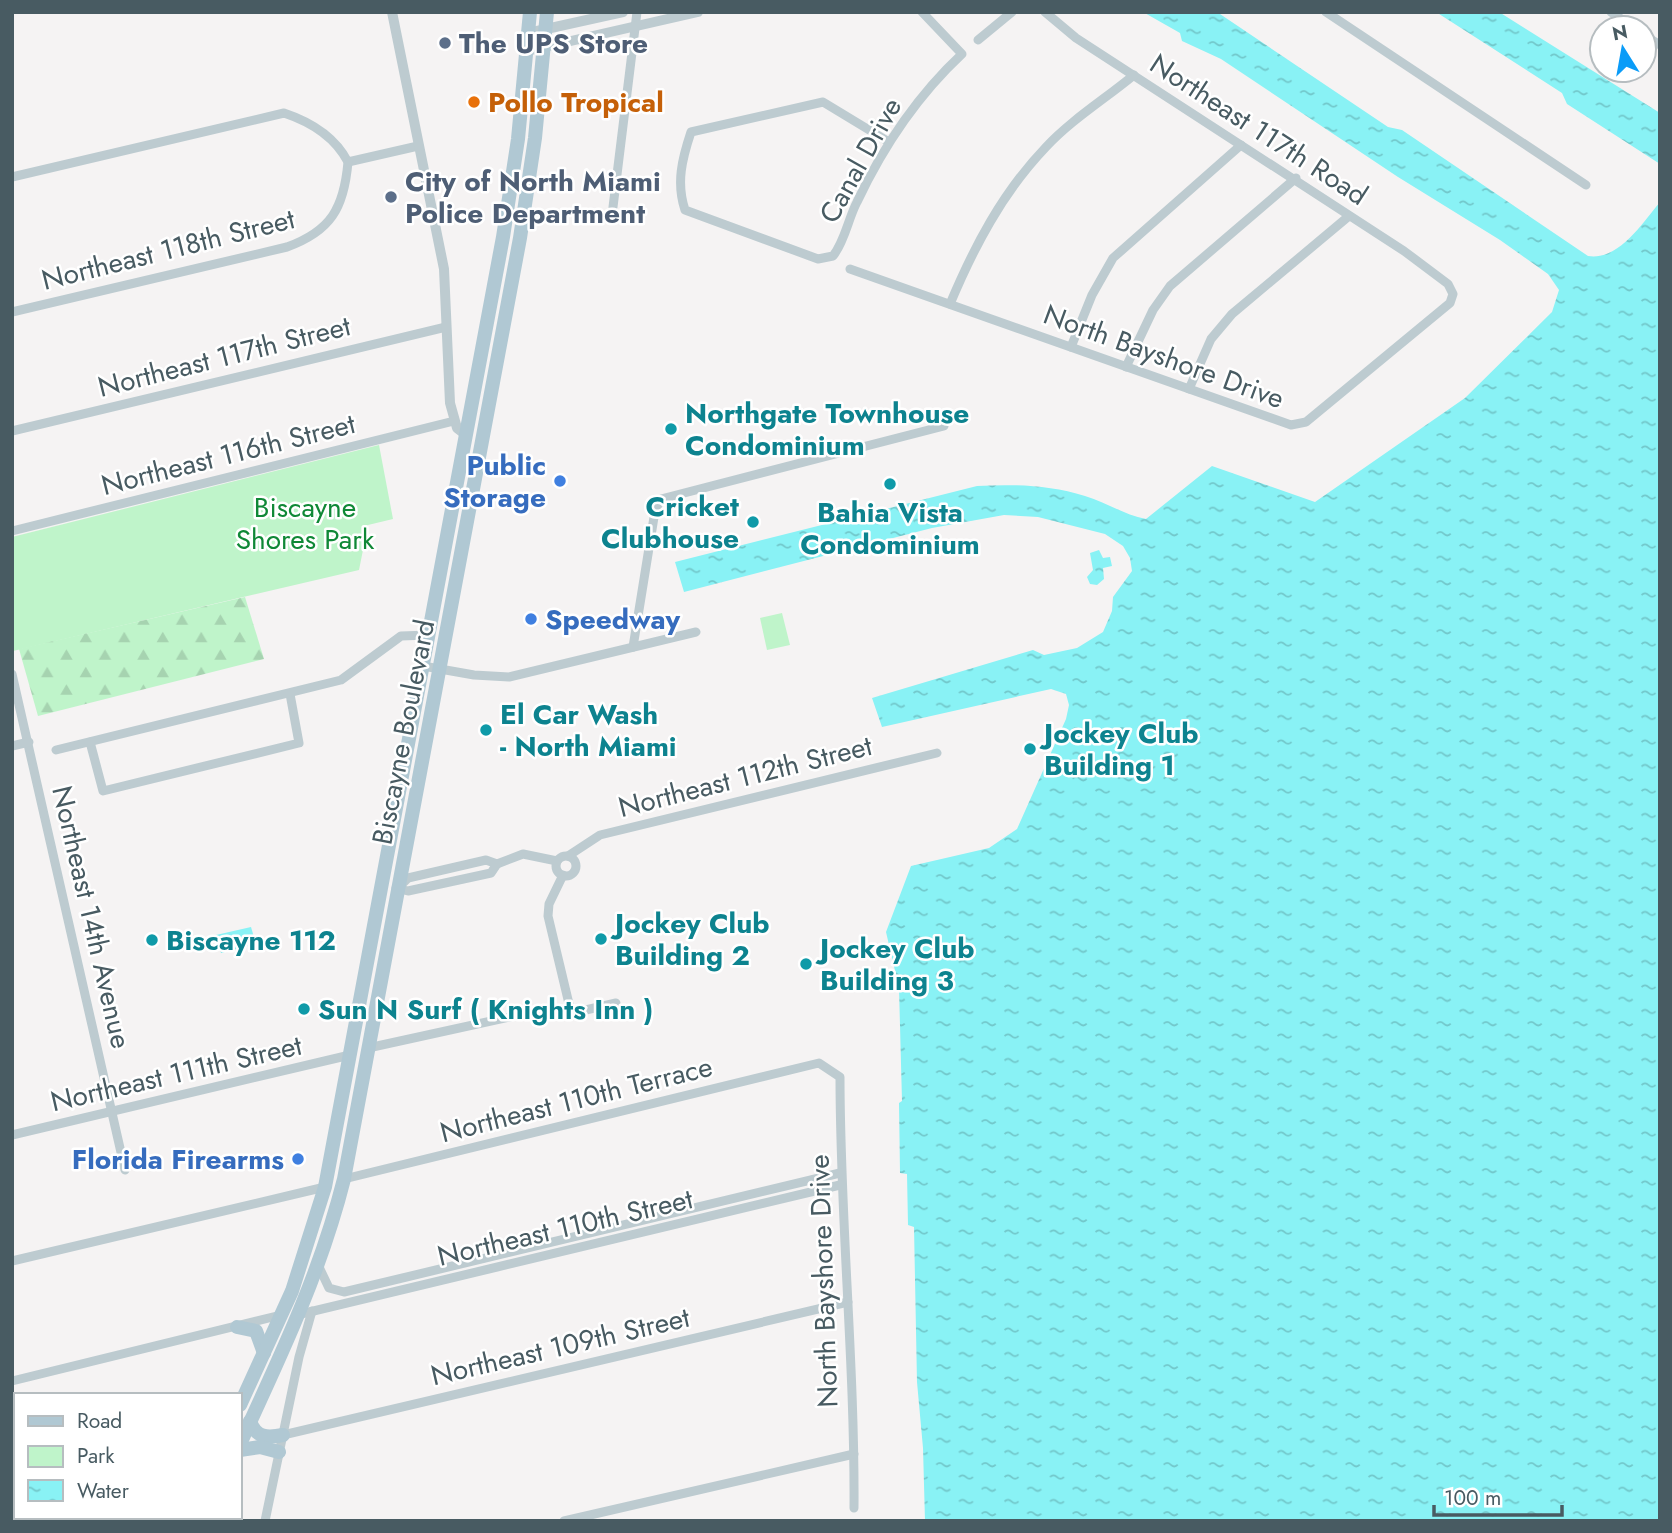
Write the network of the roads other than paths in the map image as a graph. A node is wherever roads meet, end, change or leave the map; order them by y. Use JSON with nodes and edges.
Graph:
{"nodes":[{"id":1,"x":392,"y":12,"type":"edge"},
{"id":2,"x":530,"y":12,"type":"edge"},
{"id":3,"x":547,"y":12,"type":"edge"},
{"id":4,"x":623,"y":12,"type":"edge"},
{"id":5,"x":637,"y":12,"type":"edge"},
{"id":6,"x":698,"y":12,"type":"edge"},
{"id":7,"x":922,"y":12,"type":"edge"},
{"id":8,"x":1012,"y":12,"type":"edge"},
{"id":9,"x":1045,"y":12,"type":"edge"},
{"id":10,"x":1326,"y":12,"type":"edge"},
{"id":11,"x":636,"y":27,"type":"junction"},
{"id":12,"x":546,"y":30,"type":"junction"},
{"id":13,"x":528,"y":33,"type":"junction"},
{"id":14,"x":978,"y":40,"type":"dead end"},
{"id":15,"x":544,"y":49,"type":"junction"},
{"id":16,"x":527,"y":51,"type":"junction"},
{"id":17,"x":1134,"y":75,"type":"junction"},
{"id":18,"x":889,"y":142,"type":"junction"},
{"id":19,"x":1241,"y":145,"type":"junction"},
{"id":20,"x":418,"y":146,"type":"junction"},
{"id":21,"x":348,"y":162,"type":"junction"},
{"id":22,"x":12,"y":177,"type":"edge"},
{"id":23,"x":1296,"y":178,"type":"junction"},
{"id":24,"x":1586,"y":185,"type":"dead end"},
{"id":25,"x":613,"y":206,"type":"dead end"},
{"id":26,"x":1349,"y":216,"type":"junction"},
{"id":27,"x":850,"y":269,"type":"dead end"},
{"id":28,"x":1448,"y":284,"type":"joint"},
{"id":29,"x":950,"y":304,"type":"junction"},
{"id":30,"x":12,"y":312,"type":"edge"},
{"id":31,"x":446,"y":327,"type":"junction"},
{"id":32,"x":1071,"y":347,"type":"junction"},
{"id":33,"x":1126,"y":367,"type":"junction"},
{"id":34,"x":1189,"y":389,"type":"junction"},
{"id":35,"x":454,"y":421,"type":"junction"},
{"id":36,"x":944,"y":426,"type":"dead end"},
{"id":37,"x":12,"y":431,"type":"edge"},
{"id":38,"x":466,"y":435,"type":"junction"},
{"id":39,"x":479,"y":458,"type":"junction"},
{"id":40,"x":12,"y":531,"type":"edge"},
{"id":41,"x":696,"y":632,"type":"dead end"},
{"id":42,"x":429,"y":635,"type":"junction"},
{"id":43,"x":633,"y":647,"type":"junction"},
{"id":44,"x":423,"y":666,"type":"junction"},
{"id":45,"x":440,"y":669,"type":"junction"},
{"id":46,"x":12,"y":674,"type":"edge"},
{"id":47,"x":290,"y":694,"type":"junction"},
{"id":48,"x":29,"y":742,"type":"junction"},
{"id":49,"x":90,"y":742,"type":"junction"},
{"id":50,"x":12,"y":746,"type":"edge"},
{"id":51,"x":56,"y":750,"type":"dead end"},
{"id":52,"x":937,"y":753,"type":"dead end"},
{"id":53,"x":568,"y":856,"type":"junction"},
{"id":54,"x":557,"y":861,"type":"junction"},
{"id":55,"x":497,"y":864,"type":"junction"},
{"id":56,"x":465,"y":865,"type":"junction"},
{"id":57,"x":563,"y":875,"type":"junction"},
{"id":58,"x":467,"y":878,"type":"junction"},
{"id":59,"x":398,"y":888,"type":"junction"},
{"id":60,"x":381,"y":890,"type":"junction"},
{"id":61,"x":616,"y":1003,"type":"dead end"},
{"id":62,"x":523,"y":1014,"type":"dead end"},
{"id":63,"x":368,"y":1048,"type":"junction"},
{"id":64,"x":350,"y":1055,"type":"junction"},
{"id":65,"x":819,"y":1063,"type":"joint"},
{"id":66,"x":111,"y":1111,"type":"junction"},
{"id":67,"x":12,"y":1135,"type":"edge"},
{"id":68,"x":125,"y":1170,"type":"dead end"},
{"id":69,"x":840,"y":1173,"type":"junction"},
{"id":70,"x":344,"y":1179,"type":"junction"},
{"id":71,"x":840,"y":1185,"type":"junction"},
{"id":72,"x":325,"y":1187,"type":"junction"},
{"id":73,"x":12,"y":1261,"type":"edge"},
{"id":74,"x":319,"y":1267,"type":"junction"},
{"id":75,"x":848,"y":1302,"type":"junction"},
{"id":76,"x":306,"y":1312,"type":"junction"},
{"id":77,"x":281,"y":1315,"type":"junction"},
{"id":78,"x":237,"y":1326,"type":"junction"},
{"id":79,"x":264,"y":1353,"type":"junction"},
{"id":80,"x":12,"y":1381,"type":"edge"},
{"id":81,"x":242,"y":1401,"type":"edge"},
{"id":82,"x":250,"y":1421,"type":"junction"},
{"id":83,"x":282,"y":1435,"type":"junction"},
{"id":84,"x":242,"y":1439,"type":"edge"},
{"id":85,"x":242,"y":1450,"type":"edge"},
{"id":86,"x":279,"y":1452,"type":"junction"},
{"id":87,"x":854,"y":1454,"type":"junction"},
{"id":88,"x":853,"y":1508,"type":"dead end"},
{"id":89,"x":265,"y":1521,"type":"edge"},
{"id":90,"x":564,"y":1521,"type":"edge"}],
"edges":[{"from":1,"to":20,"type":"street"},
{"from":2,"to":13,"type":"main road","name":"Biscayne Boulevard"},
{"from":3,"to":12,"type":"main road","name":"Biscayne Boulevard"},
{"from":4,"to":12,"type":"street"},
{"from":5,"to":11,"type":"street"},
{"from":6,"to":11,"type":"street"},
{"from":7,"to":18,"type":"street","name":"Canal Drive"},
{"from":8,"to":14,"type":"street"},
{"from":9,"to":17,"type":"street","name":"Northeast 117th Road"},
{"from":10,"to":24,"type":"street"},
{"from":11,"to":15,"type":"street"},
{"from":11,"to":25,"type":"street"},
{"from":12,"to":13,"type":"street"},
{"from":12,"to":15,"type":"main road","name":"Biscayne Boulevard"},
{"from":13,"to":16,"type":"main road","name":"Biscayne Boulevard"},
{"from":15,"to":16,"type":"street"},
{"from":15,"to":39,"type":"main road","name":"Biscayne Boulevard"},
{"from":16,"to":38,"type":"main road","name":"Biscayne Boulevard"},
{"from":17,"to":19,"type":"street","name":"Northeast 117th Road"},
{"from":17,"to":29,"type":"street"},
{"from":18,"to":18,"type":"street","name":"Canal Drive"},
{"from":19,"to":23,"type":"street","name":"Northeast 117th Road"},
{"from":19,"to":32,"type":"street"},
{"from":20,"to":21,"type":"street"},
{"from":20,"to":31,"type":"street"},
{"from":21,"to":22,"type":"street"},
{"from":21,"to":30,"type":"street","name":"Northeast 118th Street"},
{"from":23,"to":26,"type":"street","name":"Northeast 117th Road"},
{"from":23,"to":33,"type":"street"},
{"from":26,"to":28,"type":"street","name":"Northeast 117th Road"},
{"from":26,"to":34,"type":"street"},
{"from":27,"to":29,"type":"street","name":"North Bayshore Drive"},
{"from":28,"to":34,"type":"street","name":"North Bayshore Drive"},
{"from":29,"to":32,"type":"street","name":"North Bayshore Drive"},
{"from":31,"to":35,"type":"street"},
{"from":31,"to":37,"type":"street","name":"Northeast 117th Street"},
{"from":32,"to":33,"type":"street","name":"North Bayshore Drive"},
{"from":33,"to":34,"type":"street","name":"North Bayshore Drive"},
{"from":35,"to":38,"type":"street"},
{"from":35,"to":40,"type":"street","name":"Northeast 116th Street"},
{"from":36,"to":43,"type":"street"},
{"from":38,"to":39,"type":"main road"},
{"from":38,"to":42,"type":"main road","name":"Biscayne Boulevard"},
{"from":39,"to":45,"type":"main road","name":"Biscayne Boulevard"},
{"from":41,"to":43,"type":"street"},
{"from":42,"to":44,"type":"main road","name":"Biscayne Boulevard"},
{"from":42,"to":47,"type":"street"},
{"from":43,"to":45,"type":"street"},
{"from":44,"to":45,"type":"street"},
{"from":44,"to":60,"type":"main road","name":"Biscayne Boulevard"},
{"from":45,"to":59,"type":"main road","name":"Biscayne Boulevard"},
{"from":46,"to":48,"type":"street","name":"Northeast 14th Avenue"},
{"from":47,"to":49,"type":"street"},
{"from":47,"to":49,"type":"street"},
{"from":48,"to":50,"type":"street"},
{"from":48,"to":66,"type":"street","name":"Northeast 14th Avenue"},
{"from":49,"to":51,"type":"street"},
{"from":52,"to":53,"type":"street","name":"Northeast 112th Street"},
{"from":53,"to":54,"type":"street"},
{"from":53,"to":57,"type":"street"},
{"from":54,"to":55,"type":"street"},
{"from":54,"to":57,"type":"street"},
{"from":55,"to":56,"type":"street"},
{"from":55,"to":58,"type":"street"},
{"from":56,"to":58,"type":"street"},
{"from":56,"to":59,"type":"street"},
{"from":57,"to":61,"type":"street"},
{"from":58,"to":59,"type":"street"},
{"from":59,"to":60,"type":"street"},
{"from":59,"to":63,"type":"main road","name":"Biscayne Boulevard"},
{"from":60,"to":64,"type":"main road","name":"Biscayne Boulevard"},
{"from":62,"to":63,"type":"street"},
{"from":63,"to":70,"type":"main road","name":"Biscayne Boulevard"},
{"from":64,"to":66,"type":"street","name":"Northeast 111th Street"},
{"from":64,"to":72,"type":"main road","name":"Biscayne Boulevard"},
{"from":65,"to":69,"type":"street","name":"North Bayshore Drive"},
{"from":65,"to":70,"type":"street","name":"Northeast 110th Terrace"},
{"from":66,"to":67,"type":"street","name":"Northeast 111th Street"},
{"from":66,"to":68,"type":"street","name":"Northeast 14th Avenue"},
{"from":69,"to":71,"type":"street","name":"North Bayshore Drive"},
{"from":69,"to":74,"type":"street","name":"Northeast 110th Street"},
{"from":70,"to":74,"type":"main road","name":"Biscayne Boulevard"},
{"from":71,"to":75,"type":"street","name":"North Bayshore Drive"},
{"from":71,"to":76,"type":"street","name":"Northeast 110th Street"},
{"from":72,"to":73,"type":"street"},
{"from":72,"to":77,"type":"main road","name":"Biscayne Boulevard"},
{"from":74,"to":76,"type":"main road","name":"Biscayne Boulevard"},
{"from":75,"to":83,"type":"street","name":"Northeast 109th Street"},
{"from":75,"to":87,"type":"street","name":"North Bayshore Drive"},
{"from":76,"to":82,"type":"main road","name":"Biscayne Boulevard"},
{"from":76,"to":83,"type":"street"},
{"from":77,"to":78,"type":"street"},
{"from":77,"to":79,"type":"main road","name":"Biscayne Boulevard"},
{"from":78,"to":79,"type":"main road"},
{"from":78,"to":80,"type":"street"},
{"from":79,"to":81,"type":"main road","name":"Biscayne Boulevard"},
{"from":82,"to":83,"type":"main road"},
{"from":82,"to":84,"type":"main road","name":"Biscayne Boulevard"},
{"from":83,"to":86,"type":"street"},
{"from":85,"to":86,"type":"main road"},
{"from":86,"to":89,"type":"street"},
{"from":87,"to":88,"type":"street","name":"North Bayshore Drive"},
{"from":87,"to":90,"type":"street"}]}
